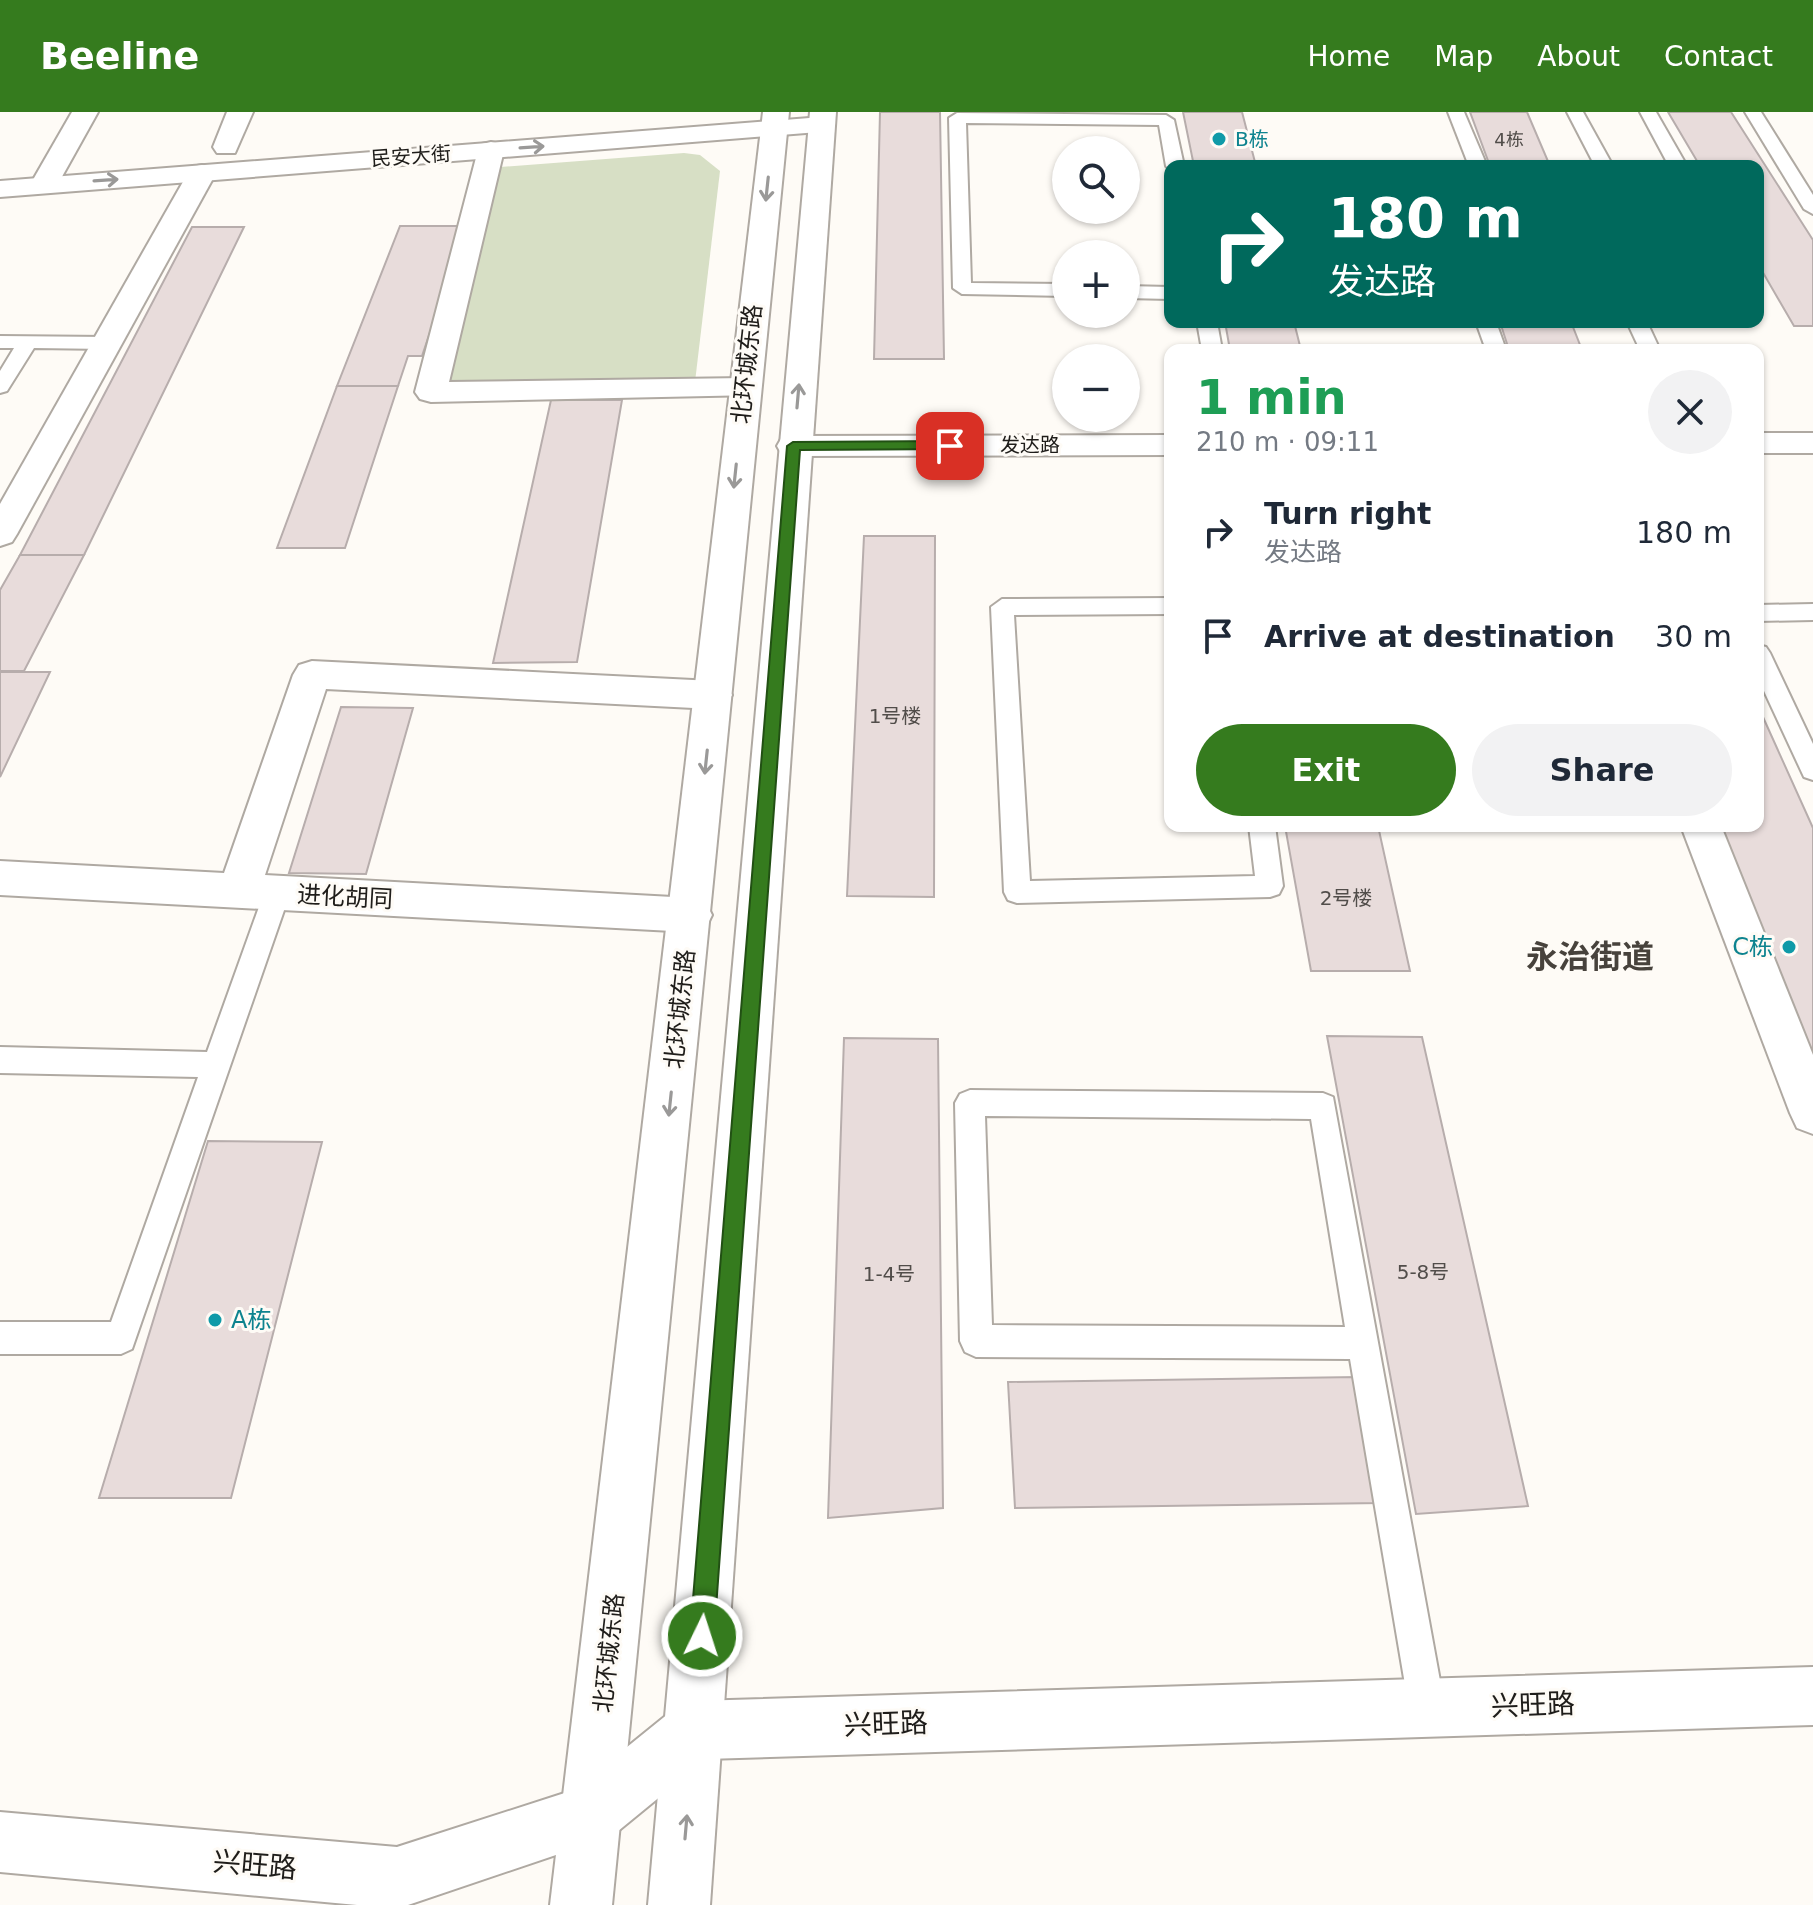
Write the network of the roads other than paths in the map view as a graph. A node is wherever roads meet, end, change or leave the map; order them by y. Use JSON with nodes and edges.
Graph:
{"nodes":[{"id":1,"x":85,"y":112,"type":"edge"},
{"id":2,"x":240,"y":112,"type":"edge"},
{"id":3,"x":695,"y":112,"type":"edge"},
{"id":4,"x":1456,"y":112,"type":"edge"},
{"id":5,"x":1575,"y":112,"type":"edge"},
{"id":6,"x":1648,"y":112,"type":"edge"},
{"id":7,"x":1753,"y":112,"type":"edge"},
{"id":8,"x":822,"y":118,"type":"edge"},
{"id":9,"x":775,"y":120,"type":"edge"},
{"id":10,"x":226,"y":147,"type":"junction"},
{"id":11,"x":491,"y":150,"type":"junction"},
{"id":12,"x":58,"y":159,"type":"junction"},
{"id":13,"x":1174,"y":160,"type":"edge"},
{"id":14,"x":1476,"y":160,"type":"edge"},
{"id":15,"x":1601,"y":160,"type":"edge"},
{"id":16,"x":1675,"y":160,"type":"edge"},
{"id":17,"x":0,"y":164,"type":"edge"},
{"id":18,"x":202,"y":173,"type":"junction"},
{"id":19,"x":44,"y":185,"type":"junction"},
{"id":20,"x":0,"y":189,"type":"edge"},
{"id":21,"x":1813,"y":209,"type":"edge"},
{"id":22,"x":1052,"y":290,"type":"edge"},
{"id":23,"x":1140,"y":292,"type":"edge"},
{"id":24,"x":1164,"y":293,"type":"edge"},
{"id":25,"x":0,"y":342,"type":"edge"},
{"id":26,"x":27,"y":343,"type":"junction"},
{"id":27,"x":107,"y":343,"type":"junction"},
{"id":28,"x":0,"y":387,"type":"edge"},
{"id":29,"x":745,"y":388,"type":"junction"},
{"id":30,"x":1764,"y":443,"type":"edge"},
{"id":31,"x":1813,"y":443,"type":"edge"},
{"id":32,"x":1164,"y":445,"type":"edge"},
{"id":33,"x":793,"y":446,"type":"junction"},
{"id":34,"x":0,"y":534,"type":"edge"},
{"id":35,"x":1164,"y":606,"type":"edge"},
{"id":36,"x":1813,"y":612,"type":"edge"},
{"id":37,"x":1764,"y":613,"type":"edge"},
{"id":38,"x":1764,"y":666,"type":"edge"},
{"id":39,"x":713,"y":695,"type":"junction"},
{"id":40,"x":1813,"y":770,"type":"edge"},
{"id":41,"x":1263,"y":832,"type":"edge"},
{"id":42,"x":1703,"y":832,"type":"edge"},
{"id":43,"x":0,"y":878,"type":"edge"},
{"id":44,"x":258,"y":892,"type":"junction"},
{"id":45,"x":691,"y":915,"type":"junction"},
{"id":46,"x":0,"y":1060,"type":"edge"},
{"id":47,"x":217,"y":1065,"type":"junction"},
{"id":48,"x":1813,"y":1113,"type":"edge"},
{"id":49,"x":0,"y":1338,"type":"edge"},
{"id":50,"x":1364,"y":1343,"type":"junction"},
{"id":51,"x":1813,"y":1696,"type":"edge"},
{"id":52,"x":1427,"y":1708,"type":"junction"},
{"id":53,"x":695,"y":1730,"type":"junction"},
{"id":54,"x":591,"y":1815,"type":"junction"},
{"id":55,"x":0,"y":1842,"type":"edge"},
{"id":56,"x":581,"y":1905,"type":"edge"},
{"id":57,"x":679,"y":1905,"type":"edge"}],
"edges":[{"from":1,"to":12,"type":"main road"},
{"from":2,"to":10,"type":"main road"},
{"from":3,"to":10,"type":"main road","name":"民安大街"},
{"from":4,"to":14,"type":"lane"},
{"from":5,"to":15,"type":"lane"},
{"from":6,"to":16,"type":"lane"},
{"from":7,"to":21,"type":"lane"},
{"from":8,"to":9,"type":"main road","name":"民安大街"},
{"from":33,"to":8,"type":"main road","one_way":true},
{"from":11,"to":9,"type":"main road","name":"民安大街","one_way":true},
{"from":9,"to":29,"type":"main road","name":"北环城东路","one_way":true},
{"from":10,"to":12,"type":"main road","name":"民安大街"},
{"from":11,"to":18,"type":"main road","name":"民安大街"},
{"from":11,"to":29,"type":"main road"},
{"from":12,"to":17,"type":"main road","name":"民安大街"},
{"from":12,"to":19,"type":"main road"},
{"from":13,"to":22,"type":"lane"},
{"from":19,"to":18,"type":"main road","name":"民安大街","one_way":true},
{"from":18,"to":27,"type":"main road"},
{"from":19,"to":20,"type":"main road","name":"民安大街"},
{"from":23,"to":24,"type":"lane"},
{"from":25,"to":26,"type":"lane"},
{"from":26,"to":27,"type":"lane"},
{"from":26,"to":28,"type":"lane"},
{"from":27,"to":34,"type":"main road"},
{"from":29,"to":39,"type":"main road","name":"北环城东路","one_way":true},
{"from":30,"to":31,"type":"main road"},
{"from":32,"to":33,"type":"main road","name":"发达路"},
{"from":33,"to":53,"type":"main road"},
{"from":35,"to":41,"type":"lane"},
{"from":36,"to":37,"type":"lane"},
{"from":38,"to":40,"type":"lane"},
{"from":39,"to":44,"type":"main road"},
{"from":39,"to":45,"type":"main road","name":"北环城东路","one_way":true},
{"from":42,"to":48,"type":"main road"},
{"from":43,"to":44,"type":"main road","name":"进化胡同"},
{"from":44,"to":45,"type":"main road","name":"进化胡同"},
{"from":44,"to":47,"type":"lane"},
{"from":45,"to":54,"type":"main road","name":"北环城东路","one_way":true},
{"from":46,"to":47,"type":"lane"},
{"from":47,"to":49,"type":"lane"},
{"from":50,"to":50,"type":"lane"},
{"from":50,"to":52,"type":"lane"},
{"from":51,"to":52,"type":"main road","name":"兴旺路"},
{"from":52,"to":53,"type":"main road","name":"兴旺路"},
{"from":53,"to":54,"type":"main road","name":"兴旺路"},
{"from":57,"to":53,"type":"main road","one_way":true},
{"from":54,"to":55,"type":"main road","name":"兴旺路"},
{"from":54,"to":56,"type":"main road","name":"北环城东路"}]}
